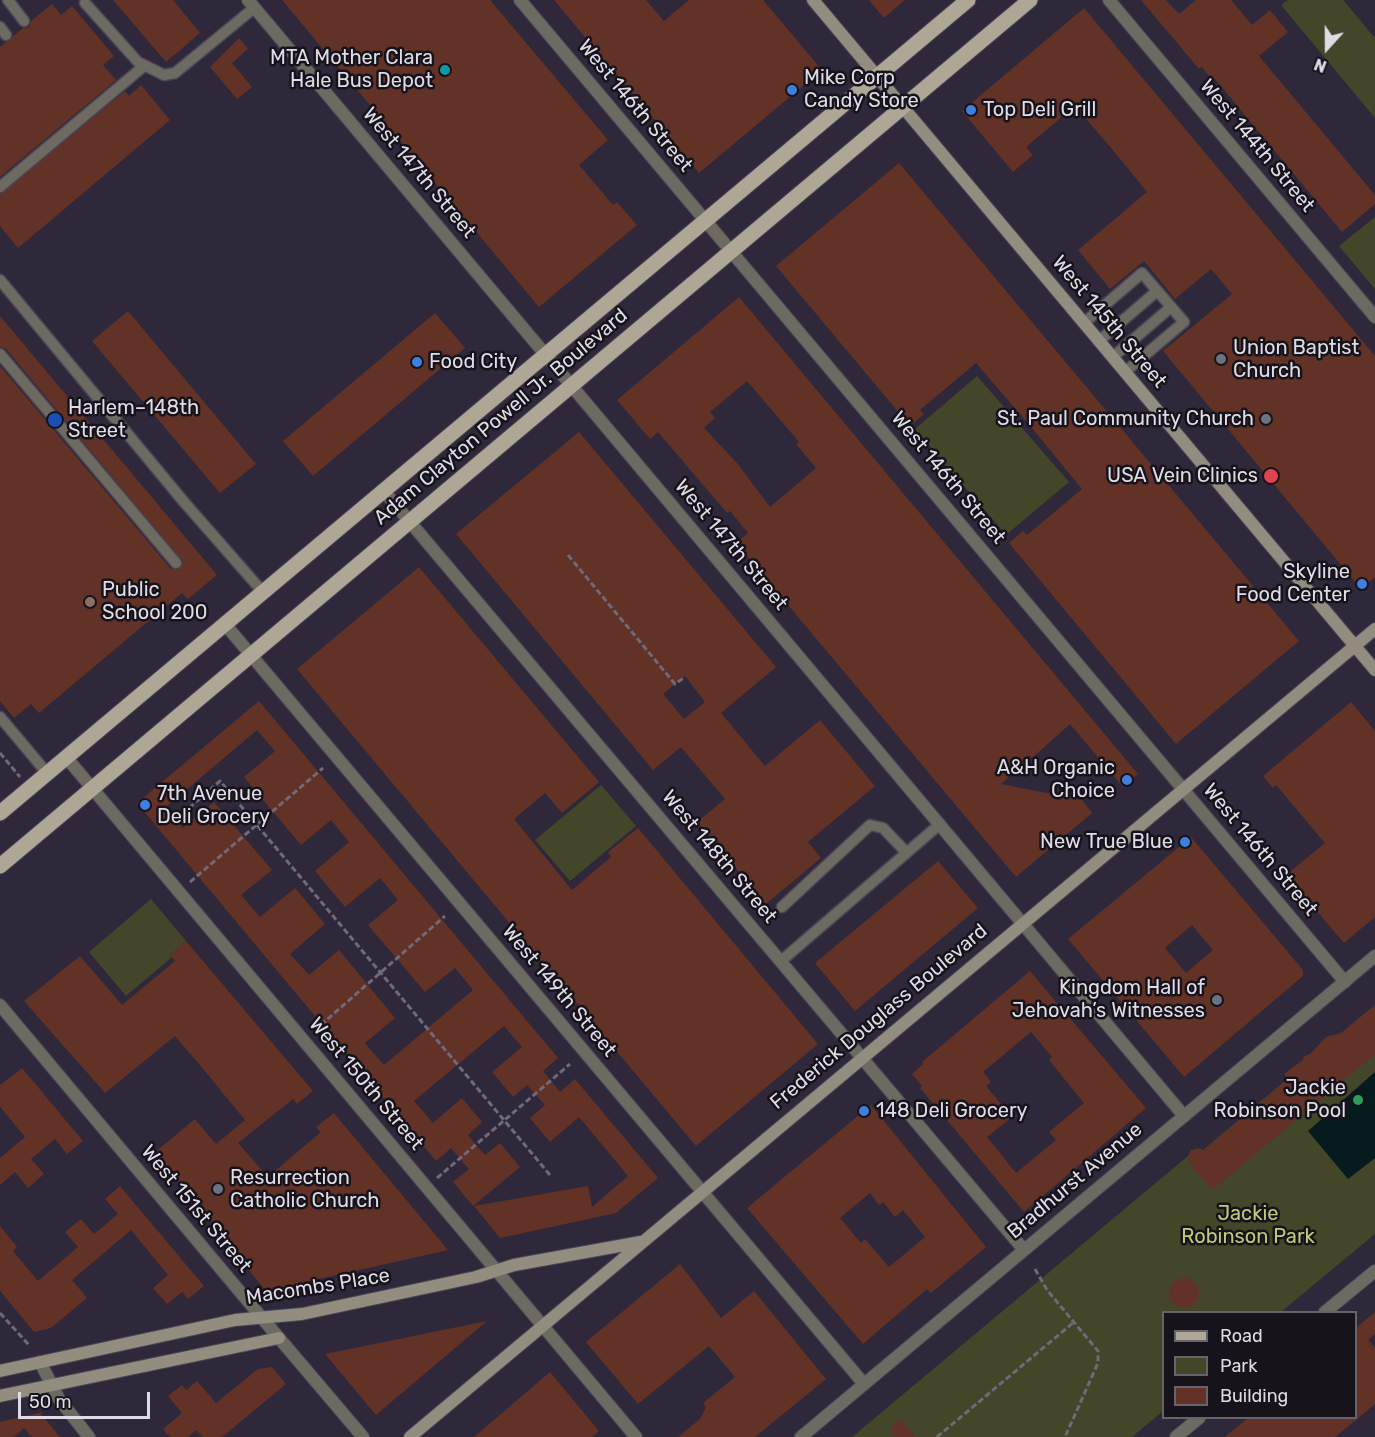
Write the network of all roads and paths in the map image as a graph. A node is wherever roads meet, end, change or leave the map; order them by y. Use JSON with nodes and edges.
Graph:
{"nodes":[{"id":1,"x":8,"y":0,"type":"edge"},
{"id":2,"x":520,"y":0,"type":"edge"},
{"id":3,"x":813,"y":0,"type":"edge"},
{"id":4,"x":968,"y":0,"type":"edge"},
{"id":5,"x":1030,"y":0,"type":"edge"},
{"id":6,"x":1109,"y":0,"type":"edge"},
{"id":7,"x":85,"y":3,"type":"dead end"},
{"id":8,"x":251,"y":4,"type":"edge"},
{"id":9,"x":24,"y":21,"type":"dead end"},
{"id":10,"x":144,"y":66,"type":"junction"},
{"id":11,"x":876,"y":76,"type":"junction"},
{"id":12,"x":903,"y":107,"type":"junction"},
{"id":13,"x":0,"y":187,"type":"edge"},
{"id":14,"x":705,"y":220,"type":"junction"},
{"id":15,"x":731,"y":251,"type":"junction"},
{"id":16,"x":0,"y":280,"type":"edge"},
{"id":17,"x":1157,"y":291,"type":"junction"},
{"id":18,"x":1171,"y":308,"type":"junction"},
{"id":19,"x":1375,"y":317,"type":"edge"},
{"id":20,"x":1084,"y":323,"type":"junction"},
{"id":21,"x":1099,"y":341,"type":"junction"},
{"id":22,"x":546,"y":353,"type":"junction"},
{"id":23,"x":0,"y":354,"type":"edge"},
{"id":24,"x":1113,"y":357,"type":"junction"},
{"id":25,"x":1125,"y":372,"type":"junction"},
{"id":26,"x":572,"y":385,"type":"junction"},
{"id":27,"x":383,"y":490,"type":"junction"},
{"id":28,"x":411,"y":521,"type":"junction"},
{"id":29,"x":568,"y":555,"type":"dead end"},
{"id":30,"x":176,"y":562,"type":"dead end"},
{"id":31,"x":262,"y":591,"type":"junction"},
{"id":32,"x":224,"y":623,"type":"junction"},
{"id":33,"x":1375,"y":629,"type":"edge"},
{"id":34,"x":1355,"y":646,"type":"junction"},
{"id":35,"x":251,"y":655,"type":"junction"},
{"id":36,"x":1375,"y":670,"type":"edge"},
{"id":37,"x":685,"y":677,"type":"dead end"},
{"id":38,"x":0,"y":717,"type":"edge"},
{"id":39,"x":0,"y":753,"type":"edge"},
{"id":40,"x":66,"y":757,"type":"junction"},
{"id":41,"x":323,"y":768,"type":"dead end"},
{"id":42,"x":46,"y":773,"type":"junction"},
{"id":43,"x":30,"y":788,"type":"junction"},
{"id":44,"x":92,"y":789,"type":"junction"},
{"id":45,"x":1183,"y":789,"type":"junction"},
{"id":46,"x":189,"y":808,"type":"dead end"},
{"id":47,"x":0,"y":813,"type":"edge"},
{"id":48,"x":258,"y":824,"type":"junction"},
{"id":49,"x":940,"y":824,"type":"junction"},
{"id":50,"x":905,"y":851,"type":"junction"},
{"id":51,"x":0,"y":866,"type":"edge"},
{"id":52,"x":189,"y":883,"type":"dead end"},
{"id":53,"x":782,"y":907,"type":"dead end"},
{"id":54,"x":445,"y":916,"type":"dead end"},
{"id":55,"x":1023,"y":923,"type":"junction"},
{"id":56,"x":1375,"y":956,"type":"edge"},
{"id":57,"x":781,"y":961,"type":"junction"},
{"id":58,"x":381,"y":972,"type":"junction"},
{"id":59,"x":1345,"y":982,"type":"junction"},
{"id":60,"x":0,"y":1005,"type":"edge"},
{"id":61,"x":314,"y":1031,"type":"dead end"},
{"id":62,"x":862,"y":1058,"type":"junction"},
{"id":63,"x":570,"y":1064,"type":"dead end"},
{"id":64,"x":1184,"y":1116,"type":"junction"},
{"id":65,"x":505,"y":1120,"type":"junction"},
{"id":66,"x":550,"y":1175,"type":"dead end"},
{"id":67,"x":437,"y":1179,"type":"dead end"},
{"id":68,"x":701,"y":1191,"type":"junction"},
{"id":69,"x":642,"y":1242,"type":"junction"},
{"id":70,"x":1024,"y":1250,"type":"junction"},
{"id":71,"x":1035,"y":1269,"type":"dead end"},
{"id":72,"x":496,"y":1270,"type":"junction"},
{"id":73,"x":1375,"y":1271,"type":"edge"},
{"id":74,"x":1326,"y":1311,"type":"edge"},
{"id":75,"x":0,"y":1313,"type":"edge"},
{"id":76,"x":262,"y":1318,"type":"junction"},
{"id":77,"x":1074,"y":1322,"type":"junction"},
{"id":78,"x":543,"y":1326,"type":"junction"},
{"id":79,"x":279,"y":1338,"type":"junction"},
{"id":80,"x":29,"y":1345,"type":"dead end"},
{"id":81,"x":40,"y":1362,"type":"junction"},
{"id":82,"x":0,"y":1371,"type":"edge"},
{"id":83,"x":864,"y":1384,"type":"junction"},
{"id":84,"x":51,"y":1386,"type":"junction"},
{"id":85,"x":0,"y":1396,"type":"edge"},
{"id":86,"x":1198,"y":1419,"type":"edge"},
{"id":87,"x":89,"y":1437,"type":"edge"},
{"id":88,"x":363,"y":1437,"type":"edge"},
{"id":89,"x":410,"y":1437,"type":"edge"},
{"id":90,"x":636,"y":1437,"type":"edge"},
{"id":91,"x":801,"y":1437,"type":"edge"},
{"id":92,"x":937,"y":1437,"type":"edge"},
{"id":93,"x":1065,"y":1437,"type":"edge"},
{"id":94,"x":1176,"y":1437,"type":"edge"}],
"edges":[{"from":1,"to":9,"type":"lane"},
{"from":2,"to":14,"type":"street","name":"West 146th Street"},
{"from":3,"to":11,"type":"main road","name":"West 145th Street"},
{"from":4,"to":11,"type":"main road","name":"Adam Clayton Powell Jr. Boulevard"},
{"from":5,"to":12,"type":"main road","name":"Adam Clayton Powell Jr. Boulevard"},
{"from":6,"to":19,"type":"street","name":"West 144th Street"},
{"from":7,"to":10,"type":"lane"},
{"from":8,"to":10,"type":"lane"},
{"from":8,"to":22,"type":"street","name":"West 147th Street"},
{"from":10,"to":13,"type":"lane"},
{"from":11,"to":12,"type":"main road","name":"West 145th Street"},
{"from":11,"to":14,"type":"main road","name":"Adam Clayton Powell Jr. Boulevard"},
{"from":12,"to":15,"type":"main road","name":"Adam Clayton Powell Jr. Boulevard"},
{"from":12,"to":20,"type":"main road","name":"West 145th Street"},
{"from":14,"to":15,"type":"street","name":"West 146th Street"},
{"from":14,"to":22,"type":"main road","name":"Adam Clayton Powell Jr. Boulevard"},
{"from":15,"to":26,"type":"main road","name":"Adam Clayton Powell Jr. Boulevard"},
{"from":15,"to":45,"type":"street","name":"West 146th Street"},
{"from":16,"to":31,"type":"lane"},
{"from":17,"to":18,"type":"lane"},
{"from":17,"to":20,"type":"lane"},
{"from":17,"to":21,"type":"lane"},
{"from":18,"to":24,"type":"lane"},
{"from":18,"to":25,"type":"lane"},
{"from":20,"to":21,"type":"main road","name":"West 145th Street"},
{"from":21,"to":24,"type":"main road","name":"West 145th Street"},
{"from":22,"to":26,"type":"street","name":"West 147th Street"},
{"from":22,"to":27,"type":"main road","name":"Adam Clayton Powell Jr. Boulevard"},
{"from":23,"to":30,"type":"lane"},
{"from":24,"to":25,"type":"main road","name":"West 145th Street"},
{"from":25,"to":34,"type":"main road","name":"West 145th Street"},
{"from":26,"to":28,"type":"main road","name":"Adam Clayton Powell Jr. Boulevard"},
{"from":26,"to":49,"type":"street","name":"West 147th Street"},
{"from":27,"to":28,"type":"street","name":"West 148th Street"},
{"from":27,"to":31,"type":"main road","name":"Adam Clayton Powell Jr. Boulevard"},
{"from":28,"to":35,"type":"main road","name":"Adam Clayton Powell Jr. Boulevard"},
{"from":28,"to":57,"type":"street","name":"West 148th Street"},
{"from":29,"to":37,"type":"path"},
{"from":31,"to":32,"type":"main road","name":"Adam Clayton Powell Jr. Boulevard"},
{"from":32,"to":35,"type":"street","name":"West 149th Street"},
{"from":32,"to":40,"type":"main road","name":"Adam Clayton Powell Jr. Boulevard"},
{"from":33,"to":34,"type":"main road","name":"Frederick Douglass Boulevard"},
{"from":34,"to":36,"type":"main road","name":"West 145th Street"},
{"from":34,"to":45,"type":"main road","name":"Frederick Douglass Boulevard"},
{"from":35,"to":44,"type":"main road","name":"Adam Clayton Powell Jr. Boulevard"},
{"from":35,"to":68,"type":"street","name":"West 149th Street"},
{"from":38,"to":42,"type":"lane"},
{"from":39,"to":43,"type":"path"},
{"from":40,"to":42,"type":"main road","name":"Adam Clayton Powell Jr. Boulevard"},
{"from":40,"to":44,"type":"street","name":"West 150th Street"},
{"from":41,"to":48,"type":"path"},
{"from":42,"to":43,"type":"main road","name":"Adam Clayton Powell Jr. Boulevard"},
{"from":43,"to":47,"type":"main road","name":"Adam Clayton Powell Jr. Boulevard"},
{"from":44,"to":51,"type":"main road","name":"Adam Clayton Powell Jr. Boulevard"},
{"from":44,"to":72,"type":"street","name":"West 150th Street"},
{"from":45,"to":55,"type":"main road","name":"Frederick Douglass Boulevard"},
{"from":45,"to":59,"type":"street","name":"West 146th Street"},
{"from":46,"to":48,"type":"path"},
{"from":48,"to":52,"type":"path"},
{"from":48,"to":58,"type":"path"},
{"from":49,"to":50,"type":"lane"},
{"from":49,"to":55,"type":"street","name":"West 147th Street"},
{"from":50,"to":53,"type":"lane"},
{"from":50,"to":57,"type":"lane"},
{"from":54,"to":58,"type":"path"},
{"from":55,"to":62,"type":"main road","name":"Frederick Douglass Boulevard"},
{"from":55,"to":64,"type":"street","name":"West 147th Street"},
{"from":56,"to":59,"type":"street","name":"Bradhurst Avenue"},
{"from":57,"to":62,"type":"street","name":"West 148th Street"},
{"from":58,"to":61,"type":"path"},
{"from":58,"to":65,"type":"path"},
{"from":59,"to":64,"type":"street","name":"Bradhurst Avenue"},
{"from":60,"to":76,"type":"street","name":"West 151st Street"},
{"from":62,"to":68,"type":"main road","name":"Frederick Douglass Boulevard"},
{"from":62,"to":70,"type":"street","name":"West 148th Street"},
{"from":63,"to":65,"type":"path"},
{"from":64,"to":70,"type":"street","name":"Bradhurst Avenue"},
{"from":65,"to":66,"type":"path"},
{"from":65,"to":67,"type":"path"},
{"from":68,"to":69,"type":"main road","name":"Frederick Douglass Boulevard"},
{"from":68,"to":83,"type":"street","name":"West 149th Street"},
{"from":69,"to":72,"type":"main road","name":"Macombs Place"},
{"from":69,"to":78,"type":"main road","name":"Frederick Douglass Boulevard"},
{"from":70,"to":83,"type":"street","name":"Bradhurst Avenue"},
{"from":71,"to":77,"type":"path"},
{"from":72,"to":76,"type":"main road","name":"Macombs Place"},
{"from":72,"to":78,"type":"street","name":"West 150th Street"},
{"from":73,"to":74,"type":"street"},
{"from":75,"to":80,"type":"path"},
{"from":76,"to":79,"type":"street","name":"West 151st Street"},
{"from":76,"to":81,"type":"main road","name":"Macombs Place"},
{"from":77,"to":92,"type":"path"},
{"from":77,"to":93,"type":"path"},
{"from":78,"to":89,"type":"main road","name":"Frederick Douglass Boulevard"},
{"from":78,"to":90,"type":"street","name":"West 150th Street"},
{"from":79,"to":84,"type":"main road"},
{"from":79,"to":88,"type":"street","name":"West 151st Street"},
{"from":81,"to":82,"type":"main road","name":"Macombs Place"},
{"from":81,"to":84,"type":"street"},
{"from":83,"to":91,"type":"street","name":"Bradhurst Avenue"},
{"from":84,"to":85,"type":"main road"},
{"from":84,"to":87,"type":"street"},
{"from":86,"to":94,"type":"street"}]}
